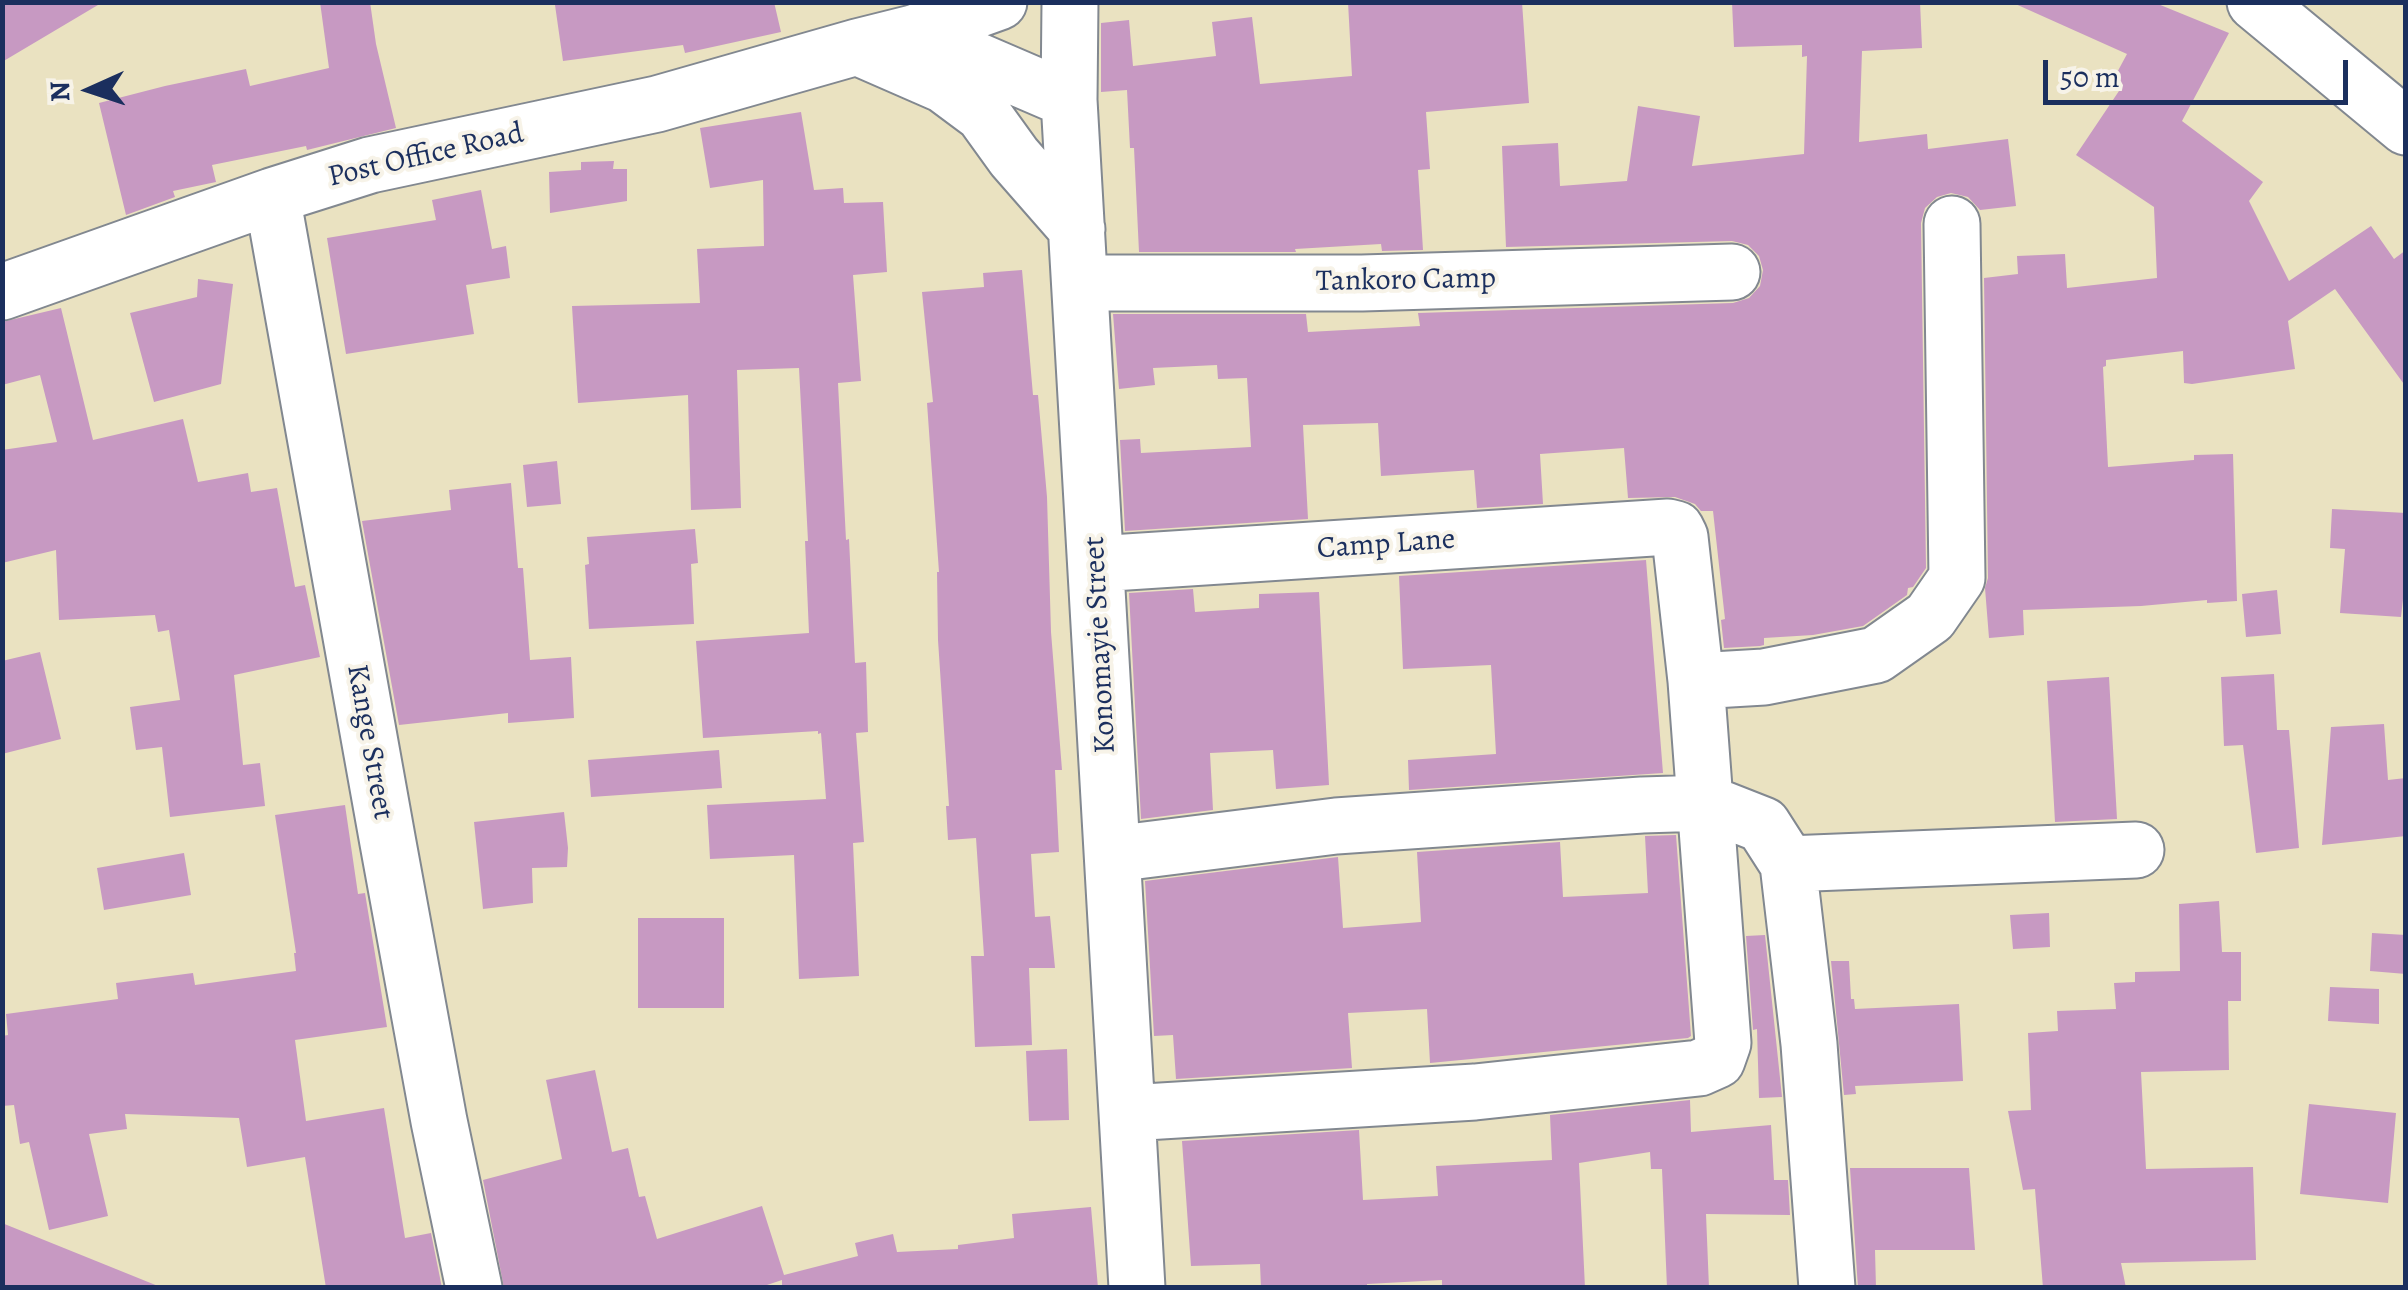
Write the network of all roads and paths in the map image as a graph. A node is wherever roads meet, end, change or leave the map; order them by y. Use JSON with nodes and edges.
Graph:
{"nodes":[{"id":1,"x":1000,"y":2,"type":"edge"},
{"id":2,"x":1070,"y":2,"type":"edge"},
{"id":3,"x":2254,"y":2,"type":"edge"},
{"id":4,"x":913,"y":33,"type":"junction"},
{"id":5,"x":856,"y":47,"type":"junction"},
{"id":6,"x":1069,"y":100,"type":"junction"},
{"id":7,"x":2406,"y":127,"type":"edge"},
{"id":8,"x":272,"y":196,"type":"junction"},
{"id":9,"x":1952,"y":224,"type":"dead end"},
{"id":10,"x":1076,"y":229,"type":"junction"},
{"id":11,"x":1732,"y":272,"type":"dead end"},
{"id":12,"x":1080,"y":283,"type":"junction"},
{"id":13,"x":2,"y":292,"type":"edge"},
{"id":14,"x":1096,"y":564,"type":"junction"},
{"id":15,"x":1696,"y":682,"type":"junction"},
{"id":16,"x":1706,"y":803,"type":"junction"},
{"id":17,"x":2136,"y":850,"type":"dead end"},
{"id":18,"x":1113,"y":854,"type":"junction"},
{"id":19,"x":1788,"y":864,"type":"junction"},
{"id":20,"x":1128,"y":1113,"type":"junction"},
{"id":21,"x":474,"y":1288,"type":"edge"},
{"id":22,"x":1138,"y":1288,"type":"edge"},
{"id":23,"x":1827,"y":1288,"type":"edge"}],
"edges":[{"from":1,"to":4,"type":"street","name":"Post Office Road"},
{"from":2,"to":6,"type":"street","name":"Konomayie Street"},
{"from":3,"to":7,"type":"street"},
{"from":4,"to":5,"type":"street","name":"Post Office Road"},
{"from":4,"to":6,"type":"street"},
{"from":5,"to":8,"type":"street","name":"Post Office Road"},
{"from":5,"to":10,"type":"street"},
{"from":6,"to":10,"type":"street","name":"Konomayie Street"},
{"from":8,"to":13,"type":"street","name":"Post Office Road"},
{"from":8,"to":21,"type":"street","name":"Kange Street"},
{"from":9,"to":15,"type":"street"},
{"from":10,"to":12,"type":"street","name":"Konomayie Street"},
{"from":11,"to":12,"type":"street","name":"Tankoro Camp"},
{"from":12,"to":14,"type":"street","name":"Konomayie Street"},
{"from":14,"to":15,"type":"street","name":"Camp Lane"},
{"from":14,"to":18,"type":"street","name":"Konomayie Street"},
{"from":15,"to":16,"type":"street"},
{"from":16,"to":18,"type":"street"},
{"from":16,"to":19,"type":"street"},
{"from":16,"to":20,"type":"street"},
{"from":17,"to":19,"type":"street"},
{"from":18,"to":20,"type":"street","name":"Konomayie Street"},
{"from":19,"to":23,"type":"street"},
{"from":20,"to":22,"type":"street","name":"Konomayie Street"}]}
